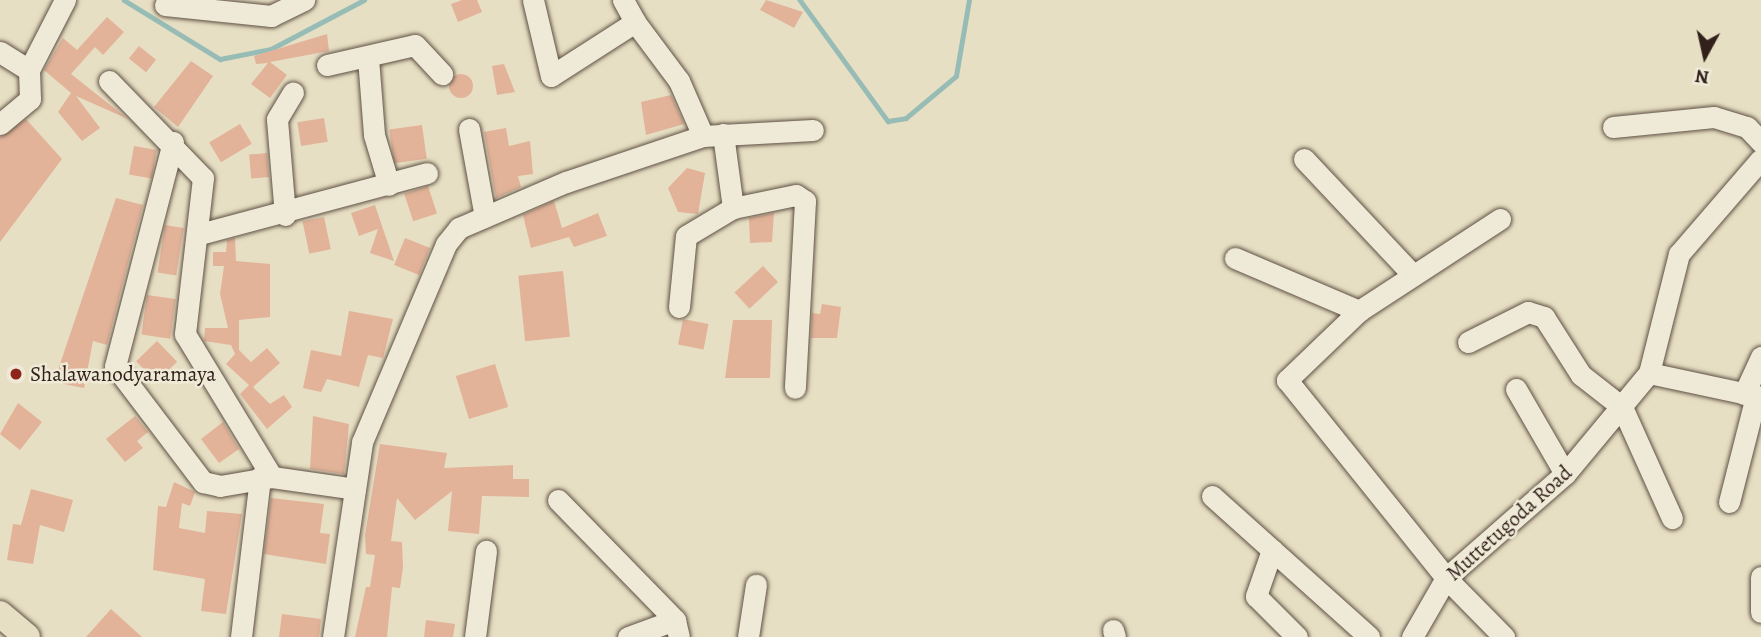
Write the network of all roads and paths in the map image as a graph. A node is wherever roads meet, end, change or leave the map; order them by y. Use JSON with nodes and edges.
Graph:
{"nodes":[{"id":1,"x":65,"y":0,"type":"edge"},
{"id":2,"x":304,"y":0,"type":"edge"},
{"id":3,"x":533,"y":0,"type":"edge"},
{"id":4,"x":623,"y":0,"type":"edge"},
{"id":5,"x":165,"y":5,"type":"dead end"},
{"id":6,"x":233,"y":8,"type":"edge"},
{"id":7,"x":635,"y":22,"type":"junction"},
{"id":8,"x":0,"y":52,"type":"edge"},
{"id":9,"x":368,"y":58,"type":"junction"},
{"id":10,"x":327,"y":65,"type":"dead end"},
{"id":11,"x":29,"y":70,"type":"junction"},
{"id":12,"x":442,"y":74,"type":"dead end"},
{"id":13,"x":109,"y":81,"type":"dead end"},
{"id":14,"x":293,"y":92,"type":"dead end"},
{"id":15,"x":0,"y":124,"type":"edge"},
{"id":16,"x":1612,"y":127,"type":"dead end"},
{"id":17,"x":469,"y":129,"type":"dead end"},
{"id":18,"x":813,"y":130,"type":"dead end"},
{"id":19,"x":713,"y":135,"type":"junction"},
{"id":20,"x":173,"y":142,"type":"junction"},
{"id":21,"x":1761,"y":142,"type":"edge"},
{"id":22,"x":1304,"y":159,"type":"dead end"},
{"id":23,"x":1761,"y":159,"type":"edge"},
{"id":24,"x":427,"y":173,"type":"dead end"},
{"id":25,"x":389,"y":185,"type":"junction"},
{"id":26,"x":733,"y":208,"type":"junction"},
{"id":27,"x":285,"y":215,"type":"junction"},
{"id":28,"x":485,"y":217,"type":"junction"},
{"id":29,"x":1500,"y":219,"type":"dead end"},
{"id":30,"x":200,"y":234,"type":"junction"},
{"id":31,"x":1234,"y":258,"type":"dead end"},
{"id":32,"x":1413,"y":275,"type":"junction"},
{"id":33,"x":679,"y":307,"type":"dead end"},
{"id":34,"x":1359,"y":312,"type":"junction"},
{"id":35,"x":1468,"y":342,"type":"dead end"},
{"id":36,"x":1761,"y":357,"type":"edge"},
{"id":37,"x":1648,"y":373,"type":"junction"},
{"id":38,"x":795,"y":388,"type":"dead end"},
{"id":39,"x":1516,"y":389,"type":"dead end"},
{"id":40,"x":1754,"y":396,"type":"edge"},
{"id":41,"x":1622,"y":407,"type":"junction"},
{"id":42,"x":1565,"y":474,"type":"junction"},
{"id":43,"x":266,"y":477,"type":"junction"},
{"id":44,"x":355,"y":489,"type":"junction"},
{"id":45,"x":1212,"y":496,"type":"dead end"},
{"id":46,"x":558,"y":500,"type":"dead end"},
{"id":47,"x":1729,"y":502,"type":"dead end"},
{"id":48,"x":1672,"y":518,"type":"dead end"},
{"id":49,"x":1272,"y":550,"type":"junction"},
{"id":50,"x":486,"y":551,"type":"dead end"},
{"id":51,"x":1761,"y":577,"type":"edge"},
{"id":52,"x":1446,"y":578,"type":"junction"},
{"id":53,"x":756,"y":585,"type":"dead end"},
{"id":54,"x":1761,"y":612,"type":"edge"},
{"id":55,"x":0,"y":614,"type":"edge"},
{"id":56,"x":677,"y":629,"type":"edge"},
{"id":57,"x":27,"y":637,"type":"edge"},
{"id":58,"x":241,"y":637,"type":"edge"},
{"id":59,"x":333,"y":637,"type":"edge"},
{"id":60,"x":475,"y":637,"type":"edge"},
{"id":61,"x":628,"y":637,"type":"edge"},
{"id":62,"x":748,"y":637,"type":"edge"},
{"id":63,"x":1297,"y":637,"type":"edge"},
{"id":64,"x":1369,"y":637,"type":"edge"},
{"id":65,"x":1412,"y":637,"type":"edge"},
{"id":66,"x":1504,"y":637,"type":"edge"}],
"edges":[{"from":1,"to":11,"type":"street"},
{"from":2,"to":6,"type":"street"},
{"from":3,"to":7,"type":"street"},
{"from":4,"to":7,"type":"street"},
{"from":5,"to":6,"type":"street"},
{"from":7,"to":19,"type":"street"},
{"from":8,"to":11,"type":"street"},
{"from":9,"to":10,"type":"street"},
{"from":9,"to":12,"type":"street"},
{"from":9,"to":25,"type":"street"},
{"from":11,"to":15,"type":"street"},
{"from":13,"to":20,"type":"street"},
{"from":14,"to":27,"type":"street"},
{"from":16,"to":21,"type":"street"},
{"from":17,"to":28,"type":"street"},
{"from":18,"to":19,"type":"street"},
{"from":19,"to":26,"type":"street"},
{"from":19,"to":28,"type":"street"},
{"from":20,"to":30,"type":"street"},
{"from":20,"to":43,"type":"street"},
{"from":22,"to":32,"type":"street"},
{"from":23,"to":37,"type":"street"},
{"from":24,"to":25,"type":"street"},
{"from":25,"to":27,"type":"street"},
{"from":26,"to":33,"type":"street"},
{"from":26,"to":38,"type":"street"},
{"from":27,"to":30,"type":"street"},
{"from":28,"to":44,"type":"street"},
{"from":29,"to":32,"type":"street"},
{"from":30,"to":43,"type":"street"},
{"from":31,"to":34,"type":"street"},
{"from":32,"to":34,"type":"street"},
{"from":34,"to":52,"type":"street"},
{"from":35,"to":41,"type":"street"},
{"from":36,"to":40,"type":"street"},
{"from":37,"to":40,"type":"street"},
{"from":37,"to":41,"type":"street","name":"Muttetugoda Road"},
{"from":39,"to":42,"type":"street"},
{"from":40,"to":47,"type":"street"},
{"from":41,"to":42,"type":"street","name":"Muttetugoda Road"},
{"from":41,"to":48,"type":"street"},
{"from":42,"to":52,"type":"street","name":"Muttetugoda Road"},
{"from":43,"to":44,"type":"street"},
{"from":43,"to":58,"type":"street"},
{"from":44,"to":59,"type":"street"},
{"from":45,"to":49,"type":"street"},
{"from":46,"to":56,"type":"street"},
{"from":49,"to":63,"type":"street"},
{"from":49,"to":64,"type":"street"},
{"from":50,"to":60,"type":"street"},
{"from":51,"to":54,"type":"street"},
{"from":52,"to":65,"type":"street","name":"Muttetugoda Road"},
{"from":52,"to":66,"type":"street"},
{"from":53,"to":62,"type":"street"},
{"from":55,"to":57,"type":"main road"},
{"from":56,"to":61,"type":"street"}]}
